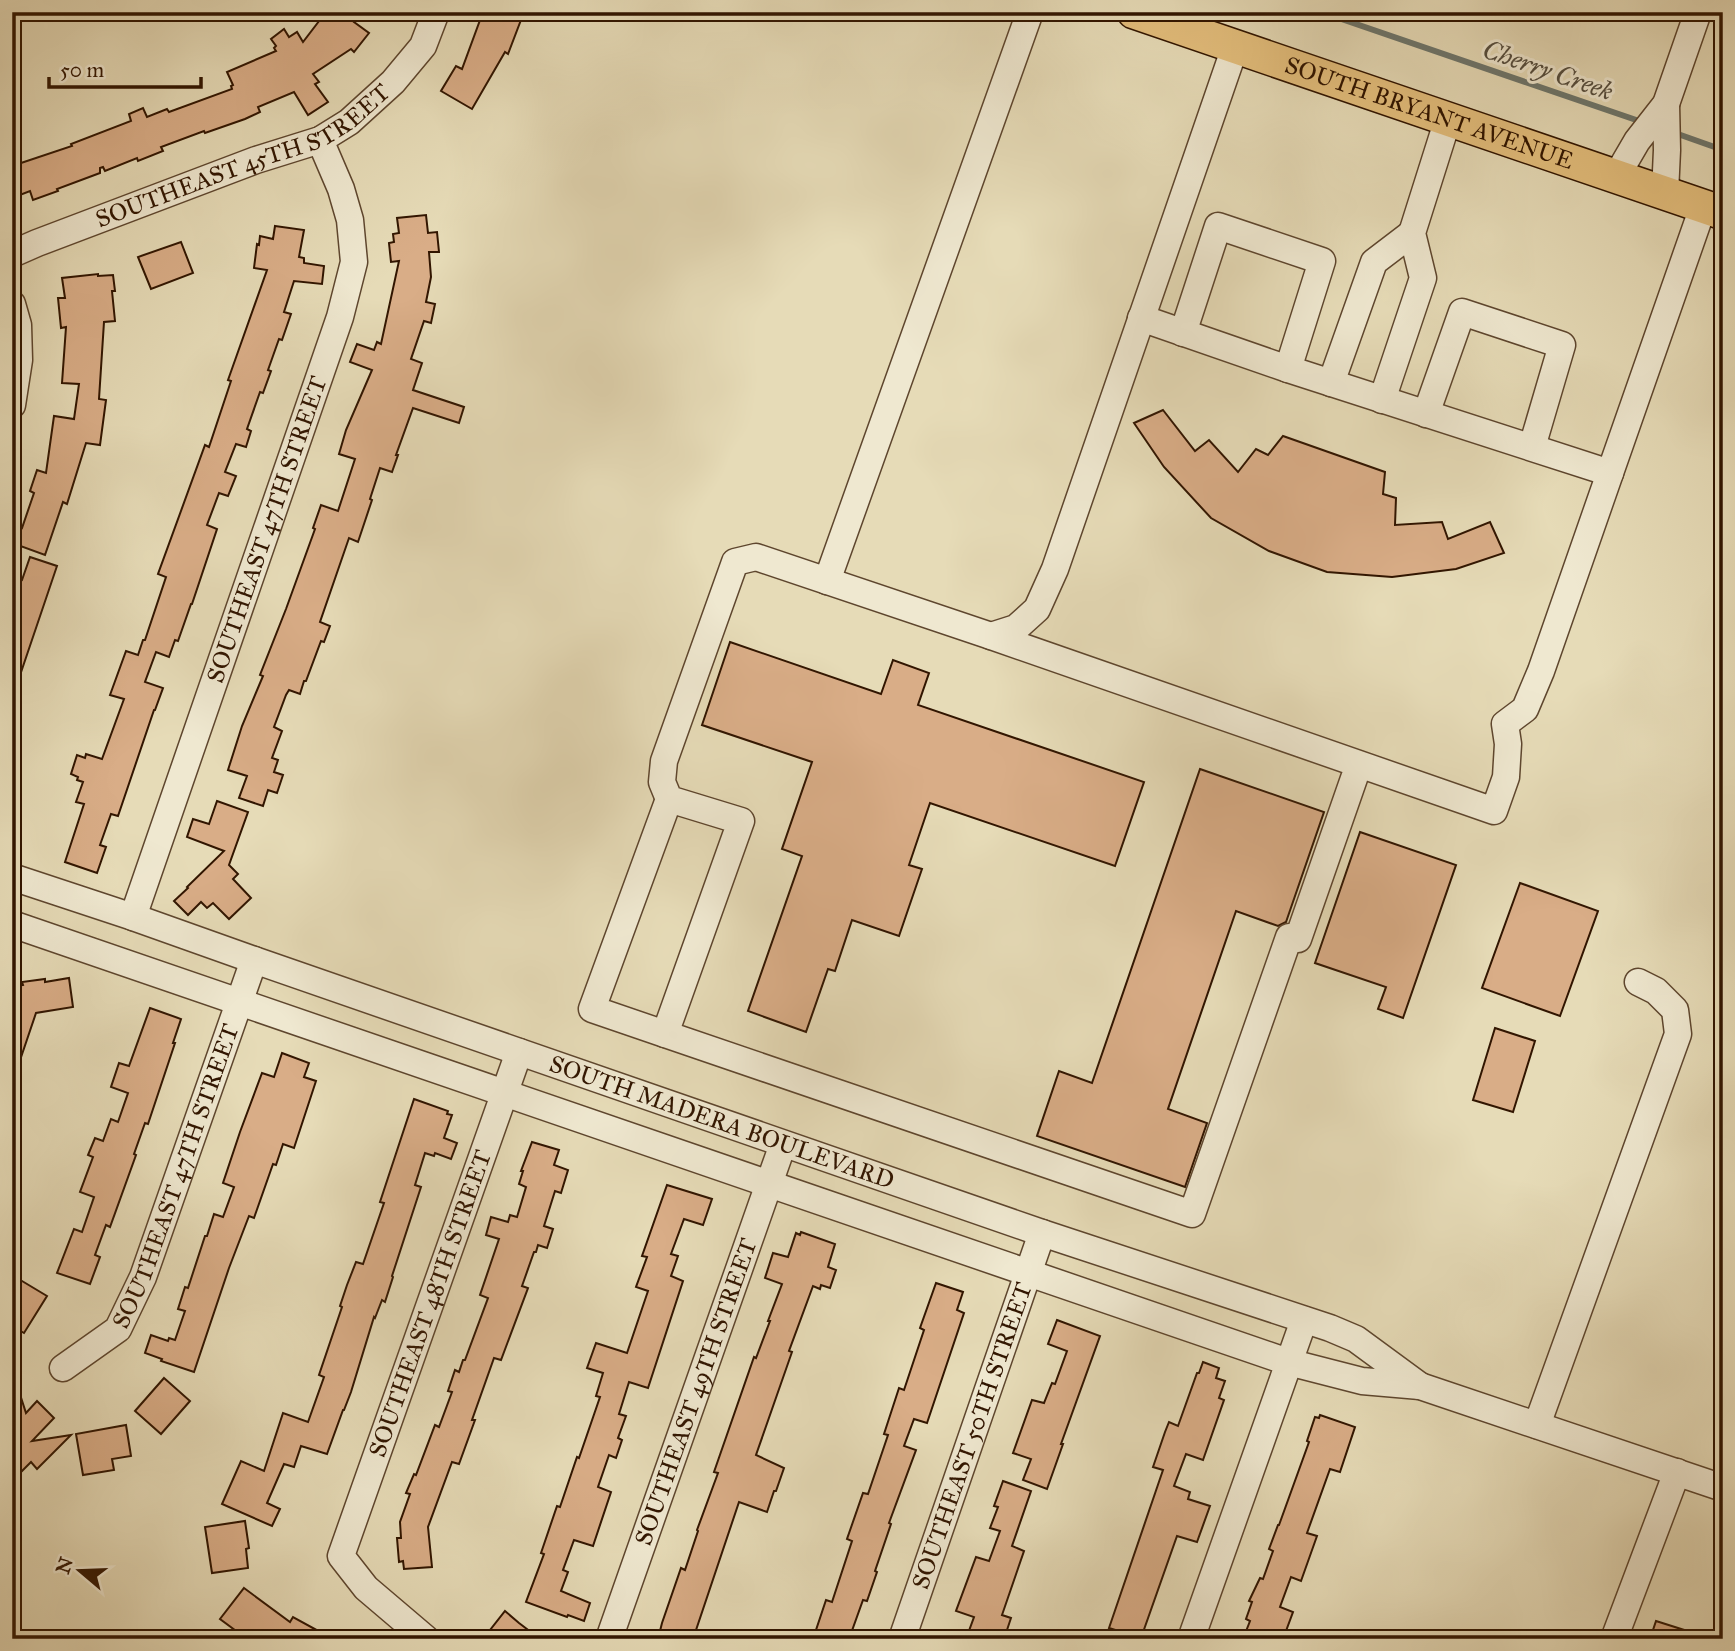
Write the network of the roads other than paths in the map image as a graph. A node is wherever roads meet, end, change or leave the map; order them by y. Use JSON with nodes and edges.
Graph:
{"nodes":[{"id":1,"x":436,"y":12,"type":"edge"},
{"id":2,"x":1030,"y":12,"type":"edge"},
{"id":3,"x":1134,"y":12,"type":"edge"},
{"id":4,"x":1698,"y":12,"type":"edge"},
{"id":5,"x":1235,"y":47,"type":"junction"},
{"id":6,"x":1666,"y":104,"type":"junction"},
{"id":7,"x":1448,"y":120,"type":"junction"},
{"id":8,"x":320,"y":140,"type":"junction"},
{"id":9,"x":1616,"y":177,"type":"junction"},
{"id":10,"x":1665,"y":193,"type":"junction"},
{"id":11,"x":1713,"y":210,"type":"edge"},
{"id":12,"x":1412,"y":233,"type":"junction"},
{"id":13,"x":12,"y":254,"type":"edge"},
{"id":14,"x":12,"y":304,"type":"edge"},
{"id":15,"x":1141,"y":318,"type":"junction"},
{"id":16,"x":1183,"y":333,"type":"junction"},
{"id":17,"x":1288,"y":369,"type":"junction"},
{"id":18,"x":1331,"y":383,"type":"junction"},
{"id":19,"x":1382,"y":400,"type":"junction"},
{"id":20,"x":12,"y":405,"type":"edge"},
{"id":21,"x":1426,"y":414,"type":"junction"},
{"id":22,"x":1532,"y":447,"type":"junction"},
{"id":23,"x":1611,"y":473,"type":"junction"},
{"id":24,"x":827,"y":581,"type":"junction"},
{"id":25,"x":991,"y":636,"type":"junction"},
{"id":26,"x":1359,"y":764,"type":"junction"},
{"id":27,"x":669,"y":799,"type":"junction"},
{"id":28,"x":12,"y":877,"type":"edge"},
{"id":29,"x":133,"y":917,"type":"junction"},
{"id":30,"x":12,"y":924,"type":"edge"},
{"id":31,"x":254,"y":960,"type":"junction"},
{"id":32,"x":1638,"y":982,"type":"dead end"},
{"id":33,"x":239,"y":1002,"type":"junction"},
{"id":34,"x":665,"y":1034,"type":"junction"},
{"id":35,"x":519,"y":1052,"type":"junction"},
{"id":36,"x":503,"y":1093,"type":"junction"},
{"id":37,"x":783,"y":1144,"type":"junction"},
{"id":38,"x":769,"y":1183,"type":"junction"},
{"id":39,"x":1042,"y":1233,"type":"junction"},
{"id":40,"x":1028,"y":1272,"type":"junction"},
{"id":41,"x":1304,"y":1320,"type":"junction"},
{"id":42,"x":1288,"y":1362,"type":"junction"},
{"id":43,"x":63,"y":1368,"type":"dead end"},
{"id":44,"x":1420,"y":1386,"type":"junction"},
{"id":45,"x":1536,"y":1425,"type":"junction"},
{"id":46,"x":1677,"y":1472,"type":"junction"},
{"id":47,"x":1723,"y":1488,"type":"edge"},
{"id":48,"x":426,"y":1639,"type":"edge"},
{"id":49,"x":609,"y":1639,"type":"edge"},
{"id":50,"x":902,"y":1639,"type":"edge"},
{"id":51,"x":1191,"y":1639,"type":"edge"},
{"id":52,"x":1614,"y":1639,"type":"edge"}],
"edges":[{"from":1,"to":8,"type":"street","name":"SOUTHEAST 45TH STREET"},
{"from":2,"to":24,"type":"street"},
{"from":3,"to":5,"type":"main road","name":"SOUTH BRYANT AVENUE"},
{"from":4,"to":6,"type":"street"},
{"from":5,"to":7,"type":"main road","name":"SOUTH BRYANT AVENUE"},
{"from":5,"to":15,"type":"street"},
{"from":6,"to":9,"type":"street"},
{"from":6,"to":10,"type":"street"},
{"from":7,"to":9,"type":"main road","name":"SOUTH BRYANT AVENUE"},
{"from":7,"to":12,"type":"street"},
{"from":8,"to":13,"type":"street","name":"SOUTHEAST 45TH STREET"},
{"from":8,"to":29,"type":"street","name":"SOUTHEAST 47TH STREET"},
{"from":9,"to":10,"type":"main road","name":"SOUTH BRYANT AVENUE"},
{"from":10,"to":11,"type":"main road","name":"SOUTH BRYANT AVENUE"},
{"from":11,"to":23,"type":"street"},
{"from":12,"to":18,"type":"street"},
{"from":12,"to":19,"type":"street"},
{"from":14,"to":20,"type":"street"},
{"from":15,"to":16,"type":"street"},
{"from":15,"to":25,"type":"street"},
{"from":16,"to":17,"type":"street"},
{"from":16,"to":17,"type":"street"},
{"from":17,"to":18,"type":"street"},
{"from":18,"to":19,"type":"street"},
{"from":19,"to":21,"type":"street"},
{"from":21,"to":22,"type":"street"},
{"from":21,"to":22,"type":"street"},
{"from":22,"to":23,"type":"street"},
{"from":23,"to":26,"type":"street"},
{"from":24,"to":25,"type":"street"},
{"from":24,"to":27,"type":"street"},
{"from":25,"to":26,"type":"street"},
{"from":26,"to":34,"type":"street"},
{"from":27,"to":34,"type":"street"},
{"from":27,"to":34,"type":"street"},
{"from":28,"to":29,"type":"street","name":"SOUTH MADERA BOULEVARD"},
{"from":29,"to":31,"type":"street","name":"SOUTH MADERA BOULEVARD"},
{"from":30,"to":33,"type":"street","name":"SOUTH MADERA BOULEVARD"},
{"from":31,"to":33,"type":"street","name":"SOUTHEAST 47TH STREET"},
{"from":31,"to":35,"type":"street","name":"SOUTH MADERA BOULEVARD"},
{"from":32,"to":45,"type":"street"},
{"from":33,"to":36,"type":"street","name":"SOUTH MADERA BOULEVARD"},
{"from":33,"to":43,"type":"street","name":"SOUTHEAST 47TH STREET"},
{"from":35,"to":36,"type":"street","name":"SOUTHEAST 48TH STREET"},
{"from":35,"to":37,"type":"street","name":"SOUTH MADERA BOULEVARD"},
{"from":36,"to":38,"type":"street","name":"SOUTH MADERA BOULEVARD"},
{"from":36,"to":48,"type":"street","name":"SOUTHEAST 48TH STREET"},
{"from":37,"to":38,"type":"street","name":"SOUTHEAST 49TH STREET"},
{"from":37,"to":39,"type":"street","name":"SOUTH MADERA BOULEVARD"},
{"from":38,"to":40,"type":"street","name":"SOUTH MADERA BOULEVARD"},
{"from":38,"to":49,"type":"street","name":"SOUTHEAST 49TH STREET"},
{"from":39,"to":40,"type":"street","name":"SOUTHEAST 50TH STREET"},
{"from":39,"to":41,"type":"street","name":"SOUTH MADERA BOULEVARD"},
{"from":40,"to":42,"type":"street","name":"SOUTH MADERA BOULEVARD"},
{"from":40,"to":50,"type":"street","name":"SOUTHEAST 50TH STREET"},
{"from":41,"to":42,"type":"street"},
{"from":41,"to":44,"type":"street","name":"SOUTH MADERA BOULEVARD"},
{"from":42,"to":44,"type":"street","name":"SOUTH MADERA BOULEVARD"},
{"from":42,"to":51,"type":"street"},
{"from":44,"to":45,"type":"street","name":"SOUTH MADERA BOULEVARD"},
{"from":45,"to":46,"type":"street","name":"SOUTH MADERA BOULEVARD"},
{"from":46,"to":47,"type":"street","name":"SOUTH MADERA BOULEVARD"},
{"from":46,"to":52,"type":"street"}]}
